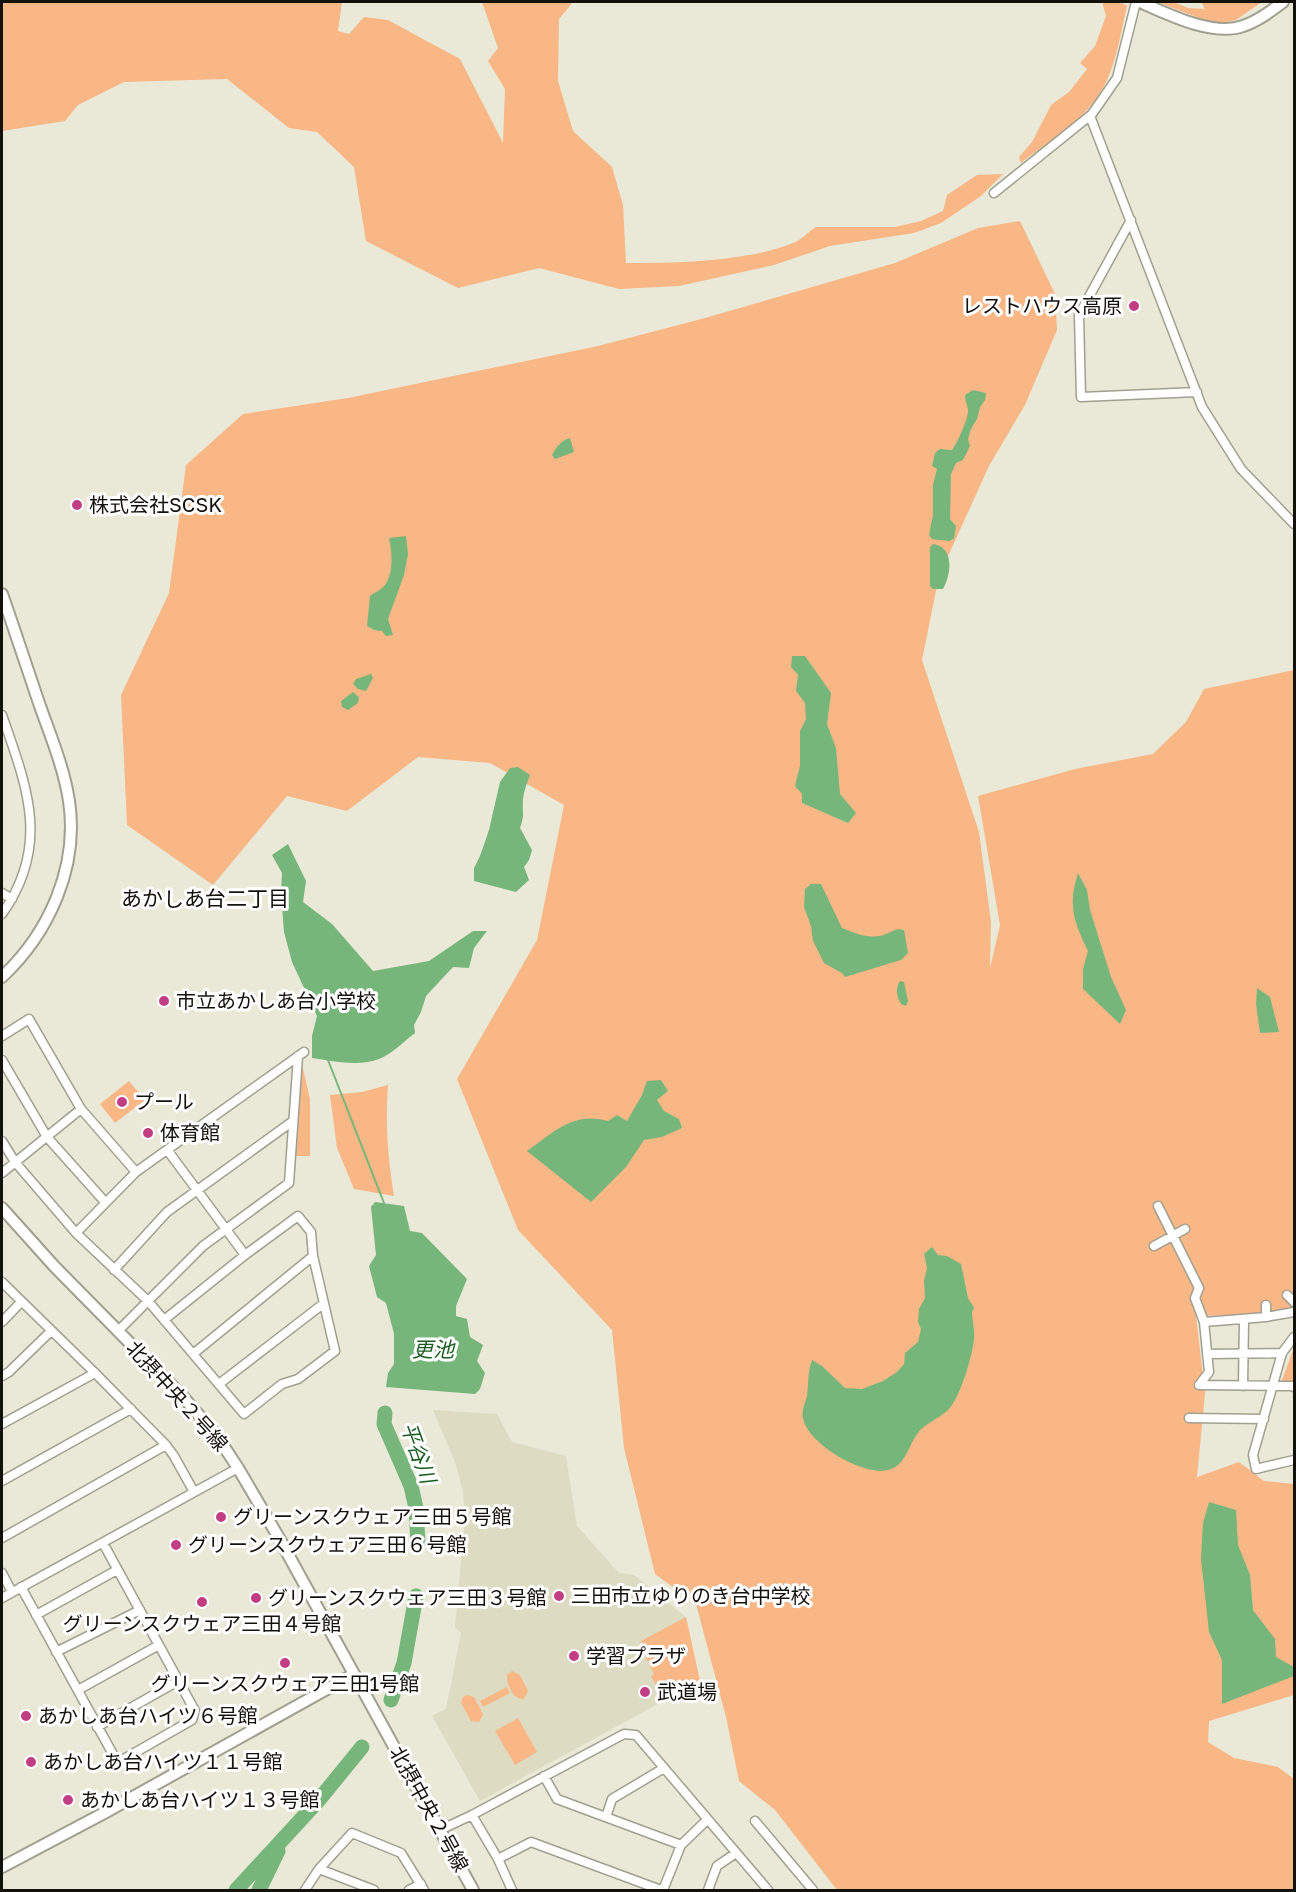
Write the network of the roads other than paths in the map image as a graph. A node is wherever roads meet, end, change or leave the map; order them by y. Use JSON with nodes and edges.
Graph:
{"nodes":[{"id":1,"x":1138,"y":2,"type":"edge"},
{"id":2,"x":1283,"y":2,"type":"edge"},
{"id":3,"x":1090,"y":116,"type":"junction"},
{"id":4,"x":994,"y":193,"type":"dead end"},
{"id":5,"x":1131,"y":220,"type":"junction"},
{"id":6,"x":1197,"y":392,"type":"junction"},
{"id":7,"x":1294,"y":524,"type":"edge"},
{"id":8,"x":2,"y":594,"type":"edge"},
{"id":9,"x":2,"y":715,"type":"edge"},
{"id":10,"x":2,"y":893,"type":"edge"},
{"id":11,"x":12,"y":899,"type":"junction"},
{"id":12,"x":2,"y":914,"type":"edge"},
{"id":13,"x":2,"y":977,"type":"edge"},
{"id":14,"x":2,"y":1036,"type":"edge"},
{"id":15,"x":2,"y":1060,"type":"edge"},
{"id":16,"x":81,"y":1109,"type":"junction"},
{"id":17,"x":293,"y":1121,"type":"junction"},
{"id":18,"x":48,"y":1137,"type":"junction"},
{"id":19,"x":2,"y":1141,"type":"edge"},
{"id":20,"x":168,"y":1150,"type":"junction"},
{"id":21,"x":15,"y":1162,"type":"junction"},
{"id":22,"x":136,"y":1172,"type":"junction"},
{"id":23,"x":2,"y":1173,"type":"edge"},
{"id":24,"x":196,"y":1190,"type":"junction"},
{"id":25,"x":105,"y":1202,"type":"junction"},
{"id":26,"x":1158,"y":1206,"type":"dead end"},
{"id":27,"x":2,"y":1208,"type":"edge"},
{"id":28,"x":1185,"y":1229,"type":"dead end"},
{"id":29,"x":227,"y":1230,"type":"junction"},
{"id":30,"x":76,"y":1233,"type":"junction"},
{"id":31,"x":1173,"y":1235,"type":"junction"},
{"id":32,"x":1154,"y":1246,"type":"dead end"},
{"id":33,"x":245,"y":1255,"type":"junction"},
{"id":34,"x":313,"y":1256,"type":"junction"},
{"id":35,"x":114,"y":1270,"type":"junction"},
{"id":36,"x":2,"y":1282,"type":"edge"},
{"id":37,"x":1287,"y":1295,"type":"dead end"},
{"id":38,"x":148,"y":1301,"type":"junction"},
{"id":39,"x":21,"y":1302,"type":"junction"},
{"id":40,"x":1294,"y":1302,"type":"edge"},
{"id":41,"x":323,"y":1304,"type":"junction"},
{"id":42,"x":1266,"y":1305,"type":"dead end"},
{"id":43,"x":1294,"y":1312,"type":"edge"},
{"id":44,"x":1266,"y":1317,"type":"junction"},
{"id":45,"x":165,"y":1320,"type":"junction"},
{"id":46,"x":1244,"y":1320,"type":"junction"},
{"id":47,"x":2,"y":1322,"type":"edge"},
{"id":48,"x":1204,"y":1322,"type":"junction"},
{"id":49,"x":118,"y":1330,"type":"junction"},
{"id":50,"x":51,"y":1331,"type":"junction"},
{"id":51,"x":1294,"y":1337,"type":"edge"},
{"id":52,"x":1282,"y":1353,"type":"junction"},
{"id":53,"x":193,"y":1354,"type":"junction"},
{"id":54,"x":1207,"y":1354,"type":"junction"},
{"id":55,"x":1243,"y":1354,"type":"junction"},
{"id":56,"x":95,"y":1373,"type":"junction"},
{"id":57,"x":2,"y":1376,"type":"edge"},
{"id":58,"x":219,"y":1384,"type":"junction"},
{"id":59,"x":1243,"y":1386,"type":"junction"},
{"id":60,"x":1274,"y":1386,"type":"junction"},
{"id":61,"x":1294,"y":1387,"type":"edge"},
{"id":62,"x":131,"y":1408,"type":"junction"},
{"id":63,"x":1189,"y":1418,"type":"dead end"},
{"id":64,"x":1264,"y":1419,"type":"junction"},
{"id":65,"x":2,"y":1424,"type":"edge"},
{"id":66,"x":166,"y":1445,"type":"junction"},
{"id":67,"x":1294,"y":1460,"type":"edge"},
{"id":68,"x":238,"y":1468,"type":"junction"},
{"id":69,"x":2,"y":1481,"type":"edge"},
{"id":70,"x":195,"y":1492,"type":"junction"},
{"id":71,"x":2,"y":1538,"type":"edge"},
{"id":72,"x":103,"y":1543,"type":"junction"},
{"id":73,"x":117,"y":1570,"type":"junction"},
{"id":74,"x":2,"y":1573,"type":"edge"},
{"id":75,"x":16,"y":1590,"type":"junction"},
{"id":76,"x":2,"y":1598,"type":"edge"},
{"id":77,"x":140,"y":1610,"type":"junction"},
{"id":78,"x":36,"y":1615,"type":"junction"},
{"id":79,"x":159,"y":1645,"type":"junction"},
{"id":80,"x":56,"y":1652,"type":"junction"},
{"id":81,"x":354,"y":1674,"type":"junction"},
{"id":82,"x":178,"y":1681,"type":"junction"},
{"id":83,"x":78,"y":1690,"type":"junction"},
{"id":84,"x":97,"y":1727,"type":"junction"},
{"id":85,"x":664,"y":1768,"type":"junction"},
{"id":86,"x":544,"y":1776,"type":"junction"},
{"id":87,"x":472,"y":1815,"type":"junction"},
{"id":88,"x":606,"y":1817,"type":"junction"},
{"id":89,"x":707,"y":1820,"type":"junction"},
{"id":90,"x":756,"y":1821,"type":"dead end"},
{"id":91,"x":440,"y":1830,"type":"junction"},
{"id":92,"x":681,"y":1845,"type":"junction"},
{"id":93,"x":736,"y":1853,"type":"junction"},
{"id":94,"x":498,"y":1859,"type":"junction"},
{"id":95,"x":2,"y":1868,"type":"edge"},
{"id":96,"x":319,"y":1869,"type":"junction"},
{"id":97,"x":422,"y":1887,"type":"edge"},
{"id":98,"x":306,"y":1890,"type":"edge"},
{"id":99,"x":374,"y":1890,"type":"edge"},
{"id":100,"x":409,"y":1890,"type":"edge"},
{"id":101,"x":473,"y":1890,"type":"edge"},
{"id":102,"x":512,"y":1890,"type":"edge"},
{"id":103,"x":662,"y":1890,"type":"edge"},
{"id":104,"x":708,"y":1890,"type":"edge"},
{"id":105,"x":768,"y":1890,"type":"edge"},
{"id":106,"x":813,"y":1890,"type":"edge"}],
"edges":[{"from":1,"to":2,"type":"street"},
{"from":1,"to":3,"type":"street"},
{"from":3,"to":4,"type":"street"},
{"from":3,"to":5,"type":"street"},
{"from":5,"to":6,"type":"street"},
{"from":5,"to":6,"type":"street"},
{"from":6,"to":7,"type":"street"},
{"from":8,"to":13,"type":"street"},
{"from":9,"to":11,"type":"street"},
{"from":10,"to":11,"type":"street"},
{"from":11,"to":12,"type":"street"},
{"from":14,"to":16,"type":"street"},
{"from":15,"to":18,"type":"street"},
{"from":16,"to":18,"type":"street"},
{"from":16,"to":22,"type":"street"},
{"from":17,"to":20,"type":"street"},
{"from":17,"to":24,"type":"street"},
{"from":17,"to":29,"type":"street"},
{"from":18,"to":21,"type":"street"},
{"from":18,"to":25,"type":"street"},
{"from":19,"to":21,"type":"street"},
{"from":20,"to":22,"type":"street"},
{"from":20,"to":24,"type":"street"},
{"from":21,"to":23,"type":"street"},
{"from":21,"to":30,"type":"street"},
{"from":22,"to":25,"type":"street"},
{"from":24,"to":29,"type":"street"},
{"from":24,"to":35,"type":"street"},
{"from":25,"to":30,"type":"street"},
{"from":26,"to":31,"type":"street"},
{"from":27,"to":49,"type":"street","name":"北摂中央２号線"},
{"from":28,"to":31,"type":"street"},
{"from":29,"to":33,"type":"street"},
{"from":29,"to":38,"type":"street"},
{"from":30,"to":35,"type":"street"},
{"from":31,"to":32,"type":"street"},
{"from":31,"to":48,"type":"street"},
{"from":33,"to":34,"type":"street"},
{"from":33,"to":45,"type":"street"},
{"from":34,"to":41,"type":"street"},
{"from":34,"to":53,"type":"street"},
{"from":35,"to":38,"type":"street"},
{"from":36,"to":39,"type":"street"},
{"from":37,"to":40,"type":"street"},
{"from":38,"to":45,"type":"street"},
{"from":38,"to":49,"type":"street"},
{"from":39,"to":47,"type":"street"},
{"from":39,"to":50,"type":"street"},
{"from":41,"to":58,"type":"street"},
{"from":41,"to":58,"type":"street"},
{"from":42,"to":44,"type":"street"},
{"from":43,"to":44,"type":"street"},
{"from":44,"to":46,"type":"street"},
{"from":45,"to":53,"type":"street"},
{"from":46,"to":48,"type":"street"},
{"from":46,"to":55,"type":"street"},
{"from":48,"to":54,"type":"street"},
{"from":49,"to":68,"type":"street","name":"北摂中央２号線"},
{"from":50,"to":56,"type":"street"},
{"from":50,"to":57,"type":"street"},
{"from":51,"to":52,"type":"street"},
{"from":52,"to":55,"type":"street"},
{"from":52,"to":60,"type":"street"},
{"from":53,"to":58,"type":"street"},
{"from":54,"to":55,"type":"street"},
{"from":54,"to":59,"type":"street"},
{"from":55,"to":59,"type":"street"},
{"from":56,"to":62,"type":"street"},
{"from":56,"to":65,"type":"street"},
{"from":59,"to":60,"type":"street"},
{"from":60,"to":61,"type":"street"},
{"from":60,"to":64,"type":"street"},
{"from":62,"to":66,"type":"street"},
{"from":62,"to":69,"type":"street"},
{"from":63,"to":64,"type":"street"},
{"from":64,"to":67,"type":"street"},
{"from":66,"to":70,"type":"street"},
{"from":66,"to":71,"type":"street"},
{"from":68,"to":70,"type":"street"},
{"from":68,"to":81,"type":"street","name":"北摂中央２号線"},
{"from":70,"to":72,"type":"street"},
{"from":72,"to":73,"type":"street"},
{"from":72,"to":75,"type":"street"},
{"from":73,"to":77,"type":"street"},
{"from":73,"to":78,"type":"street"},
{"from":74,"to":75,"type":"street"},
{"from":75,"to":76,"type":"street"},
{"from":75,"to":78,"type":"street"},
{"from":77,"to":79,"type":"street"},
{"from":77,"to":80,"type":"street"},
{"from":78,"to":80,"type":"street"},
{"from":79,"to":82,"type":"street"},
{"from":79,"to":83,"type":"street"},
{"from":80,"to":83,"type":"street"},
{"from":81,"to":91,"type":"street","name":"北摂中央２号線"},
{"from":81,"to":95,"type":"street"},
{"from":82,"to":84,"type":"street"},
{"from":82,"to":84,"type":"street"},
{"from":83,"to":84,"type":"street"},
{"from":85,"to":86,"type":"street"},
{"from":85,"to":88,"type":"street"},
{"from":85,"to":89,"type":"street"},
{"from":86,"to":87,"type":"street"},
{"from":86,"to":88,"type":"street"},
{"from":87,"to":91,"type":"street"},
{"from":87,"to":94,"type":"street"},
{"from":88,"to":92,"type":"street"},
{"from":89,"to":92,"type":"street"},
{"from":89,"to":93,"type":"street"},
{"from":90,"to":106,"type":"street"},
{"from":91,"to":101,"type":"street","name":"北摂中央２号線"},
{"from":92,"to":103,"type":"street"},
{"from":93,"to":104,"type":"street"},
{"from":93,"to":105,"type":"street"},
{"from":94,"to":102,"type":"street"},
{"from":94,"to":103,"type":"street"},
{"from":96,"to":97,"type":"street"},
{"from":96,"to":98,"type":"street"},
{"from":96,"to":99,"type":"street"},
{"from":97,"to":100,"type":"street"}]}
